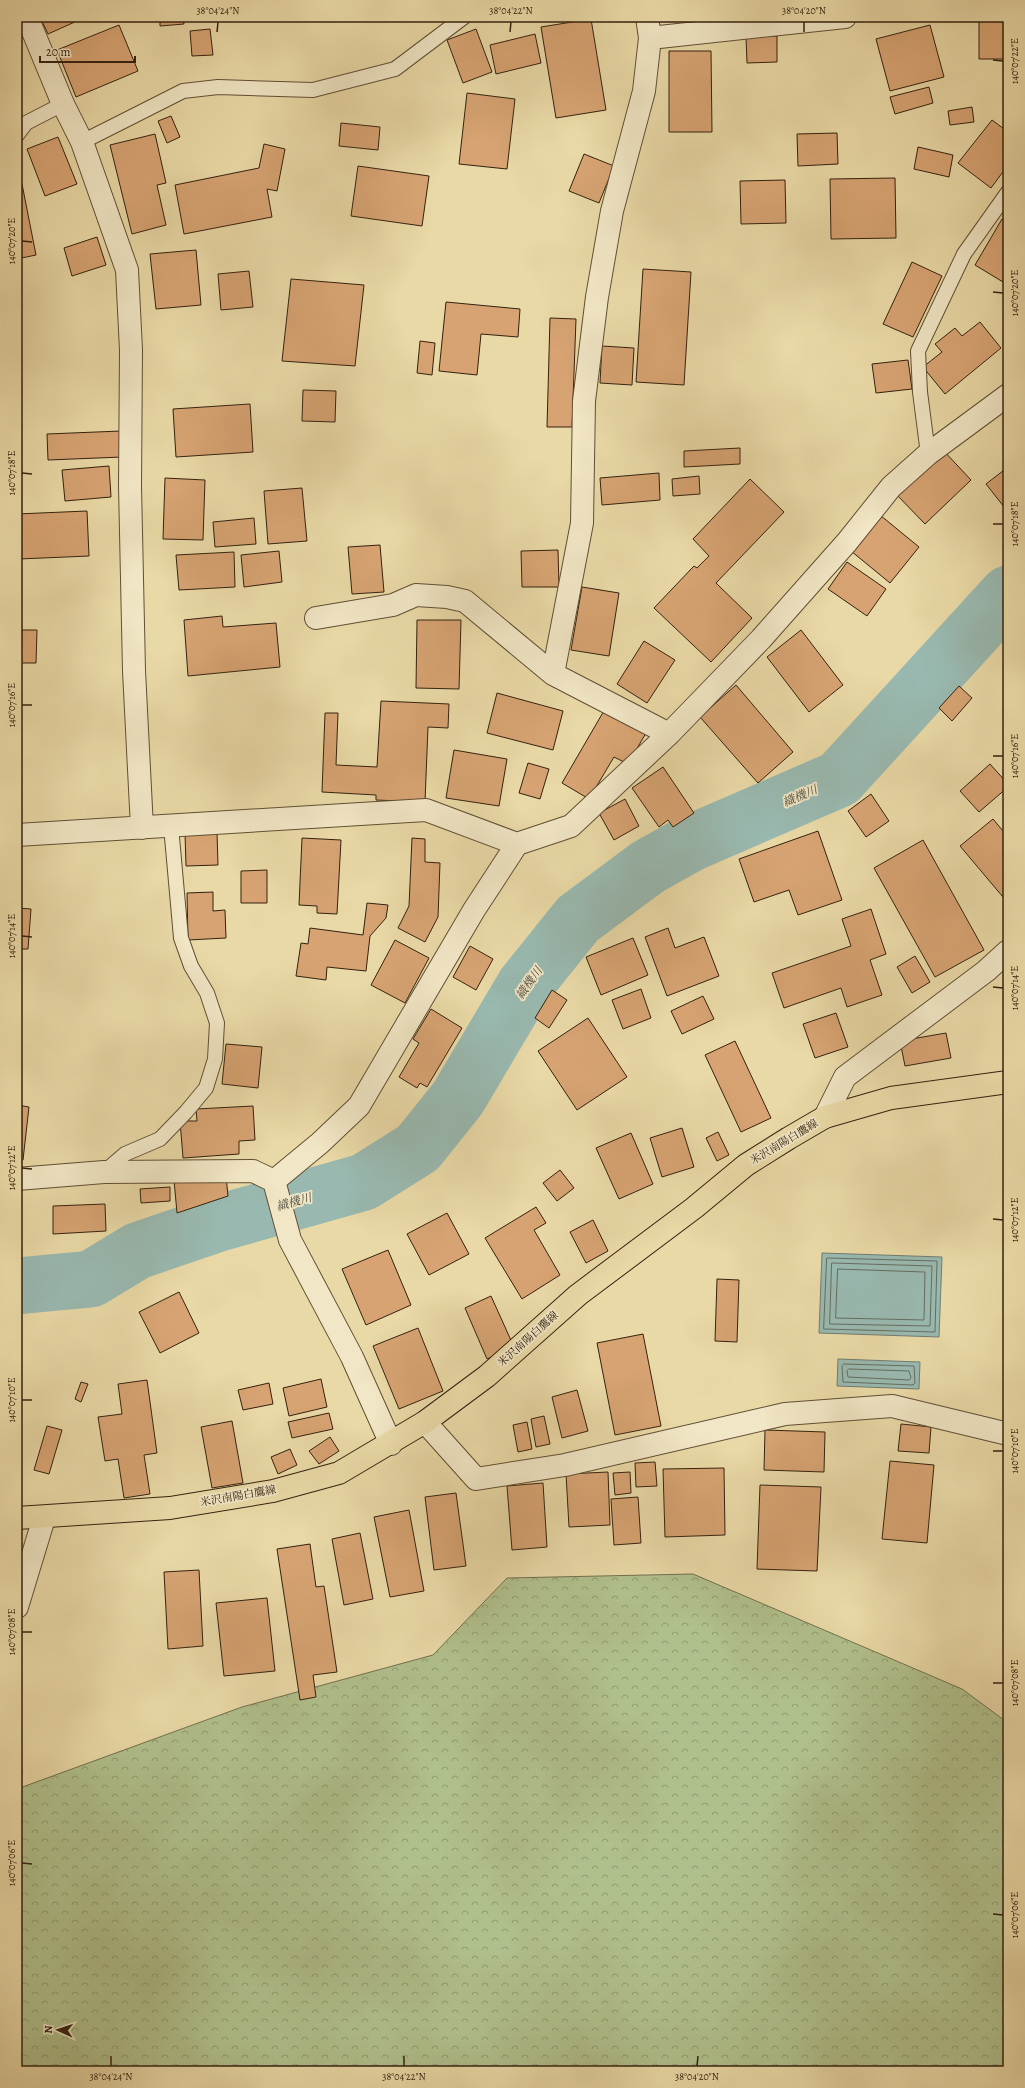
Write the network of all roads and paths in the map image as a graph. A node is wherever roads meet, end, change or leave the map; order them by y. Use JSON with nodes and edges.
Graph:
{"nodes":[{"id":1,"x":27,"y":17,"type":"edge"},
{"id":2,"x":464,"y":17,"type":"edge"},
{"id":3,"x":844,"y":17,"type":"edge"},
{"id":4,"x":649,"y":27,"type":"edge"},
{"id":5,"x":63,"y":104,"type":"junction"},
{"id":6,"x":17,"y":135,"type":"edge"},
{"id":7,"x":82,"y":142,"type":"junction"},
{"id":8,"x":1008,"y":192,"type":"edge"},
{"id":9,"x":1008,"y":395,"type":"edge"},
{"id":10,"x":928,"y":454,"type":"junction"},
{"id":11,"x":316,"y":618,"type":"dead end"},
{"id":12,"x":553,"y":674,"type":"junction"},
{"id":13,"x":669,"y":734,"type":"junction"},
{"id":14,"x":171,"y":826,"type":"junction"},
{"id":15,"x":142,"y":828,"type":"junction"},
{"id":16,"x":17,"y":835,"type":"edge"},
{"id":17,"x":517,"y":844,"type":"junction"},
{"id":18,"x":1008,"y":951,"type":"edge"},
{"id":19,"x":1008,"y":1082,"type":"edge"},
{"id":20,"x":825,"y":1117,"type":"junction"},
{"id":21,"x":104,"y":1172,"type":"junction"},
{"id":22,"x":17,"y":1179,"type":"edge"},
{"id":23,"x":276,"y":1189,"type":"junction"},
{"id":24,"x":425,"y":1422,"type":"junction"},
{"id":25,"x":1008,"y":1434,"type":"edge"},
{"id":26,"x":391,"y":1444,"type":"junction"},
{"id":27,"x":17,"y":1518,"type":"edge"},
{"id":28,"x":44,"y":1518,"type":"junction"},
{"id":29,"x":17,"y":1607,"type":"edge"}],
"edges":[{"from":1,"to":5,"type":"street"},
{"from":2,"to":7,"type":"lane"},
{"from":3,"to":4,"type":"street"},
{"from":4,"to":12,"type":"street"},
{"from":5,"to":6,"type":"lane"},
{"from":5,"to":7,"type":"street"},
{"from":7,"to":15,"type":"street"},
{"from":8,"to":10,"type":"lane"},
{"from":9,"to":10,"type":"street"},
{"from":10,"to":13,"type":"street"},
{"from":11,"to":12,"type":"street"},
{"from":12,"to":13,"type":"street"},
{"from":13,"to":17,"type":"street"},
{"from":14,"to":15,"type":"street"},
{"from":14,"to":17,"type":"street"},
{"from":14,"to":21,"type":"lane"},
{"from":15,"to":16,"type":"street"},
{"from":17,"to":23,"type":"street"},
{"from":18,"to":20,"type":"street"},
{"from":19,"to":20,"type":"main road","name":"米沢南陽白鷹線"},
{"from":20,"to":24,"type":"main road","name":"米沢南陽白鷹線"},
{"from":21,"to":22,"type":"street"},
{"from":21,"to":23,"type":"street"},
{"from":23,"to":26,"type":"street"},
{"from":24,"to":25,"type":"street"},
{"from":24,"to":26,"type":"main road","name":"米沢南陽白鷹線"},
{"from":26,"to":28,"type":"main road","name":"米沢南陽白鷹線"},
{"from":27,"to":28,"type":"main road","name":"米沢南陽白鷹線"},
{"from":28,"to":29,"type":"street"}]}
